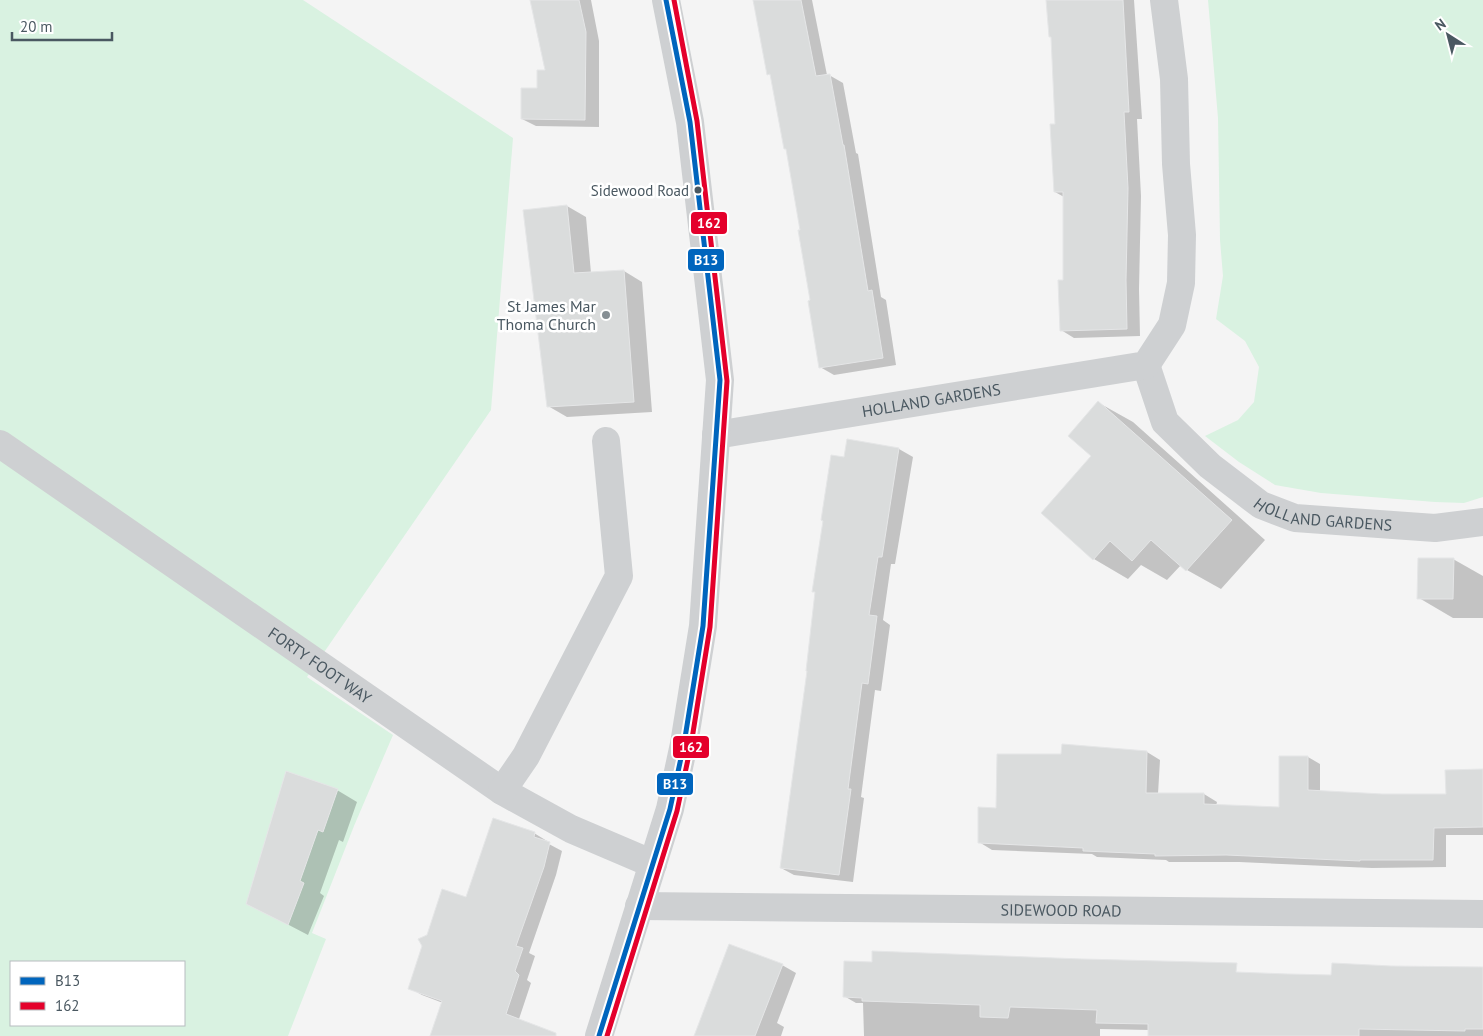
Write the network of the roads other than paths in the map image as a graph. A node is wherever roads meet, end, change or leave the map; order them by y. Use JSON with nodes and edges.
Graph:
{"nodes":[{"id":1,"x":666,"y":0,"type":"edge"},
{"id":2,"x":1164,"y":0,"type":"edge"},
{"id":3,"x":1146,"y":364,"type":"junction"},
{"id":4,"x":716,"y":435,"type":"junction"},
{"id":5,"x":606,"y":441,"type":"dead end"},
{"id":6,"x":0,"y":444,"type":"edge"},
{"id":7,"x":1483,"y":522,"type":"edge"},
{"id":8,"x":502,"y":791,"type":"junction"},
{"id":9,"x":653,"y":864,"type":"junction"},
{"id":10,"x":640,"y":906,"type":"junction"},
{"id":11,"x":1483,"y":914,"type":"edge"},
{"id":12,"x":599,"y":1036,"type":"edge"}],
"edges":[{"from":1,"to":4,"type":"street"},
{"from":2,"to":3,"type":"street"},
{"from":3,"to":4,"type":"street","name":"HOLLAND GARDENS"},
{"from":3,"to":7,"type":"street","name":"HOLLAND GARDENS"},
{"from":4,"to":9,"type":"street"},
{"from":5,"to":8,"type":"street"},
{"from":6,"to":8,"type":"street","name":"FORTY FOOT WAY"},
{"from":8,"to":9,"type":"street","name":"FORTY FOOT WAY"},
{"from":9,"to":10,"type":"street"},
{"from":10,"to":11,"type":"street","name":"SIDEWOOD ROAD"},
{"from":10,"to":12,"type":"street"}]}
